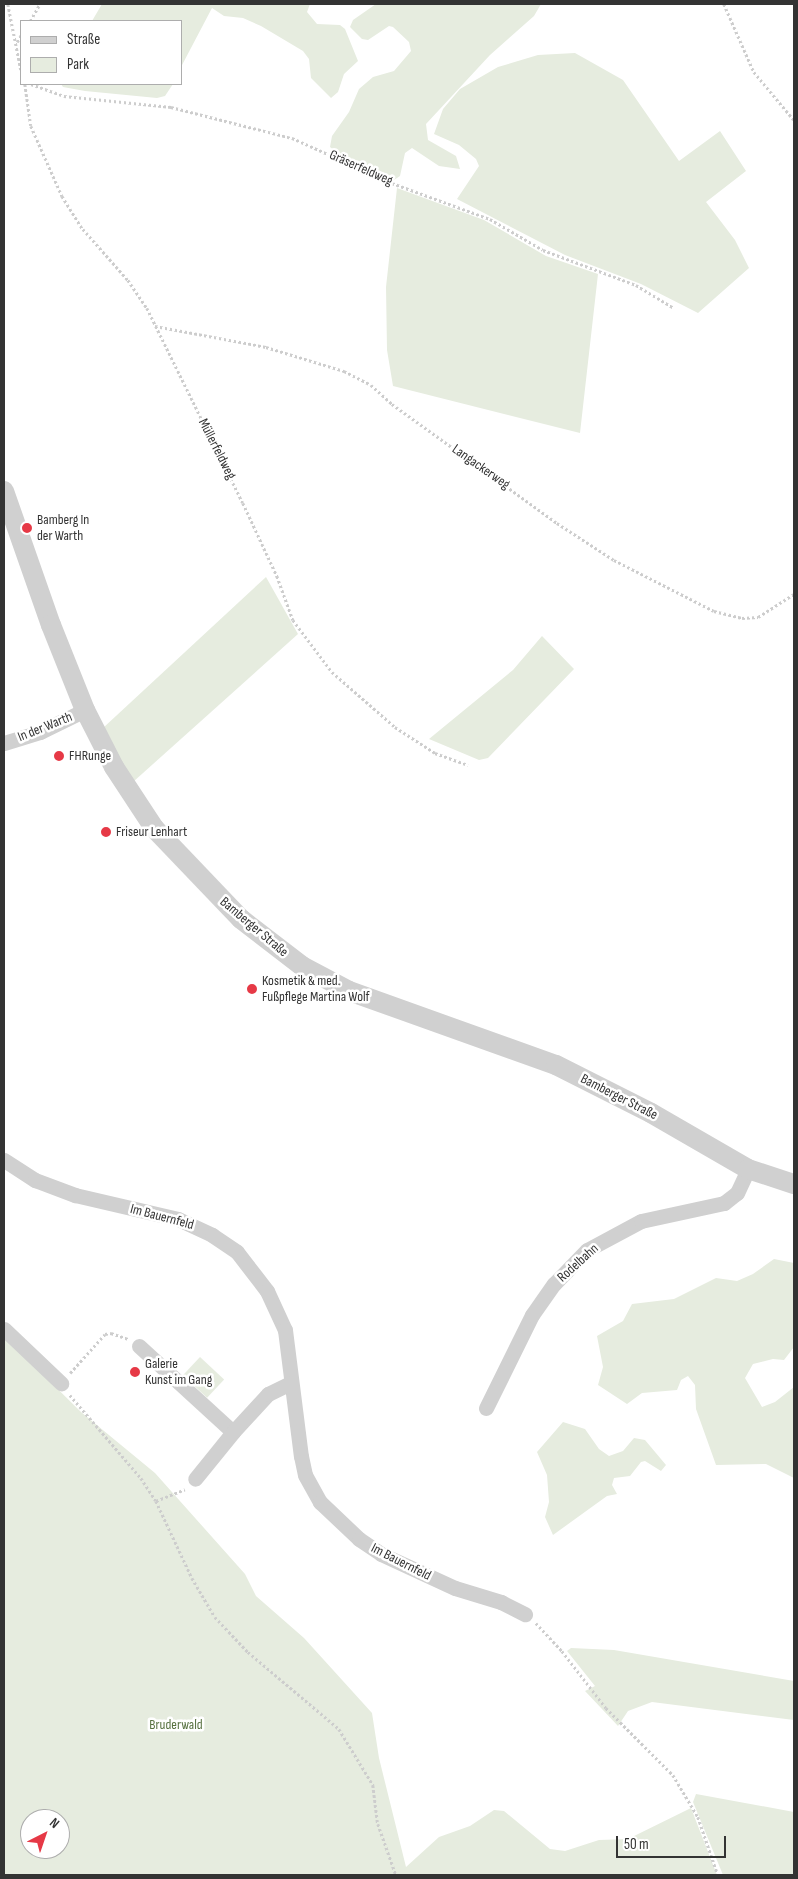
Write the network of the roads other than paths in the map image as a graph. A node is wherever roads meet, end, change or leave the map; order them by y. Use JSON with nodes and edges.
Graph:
{"nodes":[{"id":1,"x":4,"y":491,"type":"edge"},
{"id":2,"x":86,"y":710,"type":"junction"},
{"id":3,"x":4,"y":743,"type":"edge"},
{"id":4,"x":4,"y":1160,"type":"edge"},
{"id":5,"x":748,"y":1169,"type":"junction"},
{"id":6,"x":794,"y":1184,"type":"edge"},
{"id":7,"x":4,"y":1329,"type":"edge"},
{"id":8,"x":139,"y":1346,"type":"road end"},
{"id":9,"x":61,"y":1383,"type":"road end"},
{"id":10,"x":291,"y":1383,"type":"junction"},
{"id":11,"x":486,"y":1408,"type":"dead end"},
{"id":12,"x":233,"y":1432,"type":"junction"},
{"id":13,"x":195,"y":1479,"type":"road end"},
{"id":14,"x":525,"y":1614,"type":"road end"}],
"edges":[{"from":1,"to":2,"type":"street","name":"Bamberger Straße"},
{"from":2,"to":3,"type":"street","name":"In der Warth"},
{"from":2,"to":5,"type":"street","name":"Bamberger Straße"},
{"from":4,"to":10,"type":"street","name":"Im Bauernfeld"},
{"from":5,"to":6,"type":"street","name":"Bamberger Straße"},
{"from":5,"to":11,"type":"street","name":"Rodelbahn"},
{"from":7,"to":9,"type":"street"},
{"from":8,"to":12,"type":"street"},
{"from":10,"to":12,"type":"street"},
{"from":10,"to":14,"type":"street","name":"Im Bauernfeld"},
{"from":12,"to":13,"type":"street"}]}
